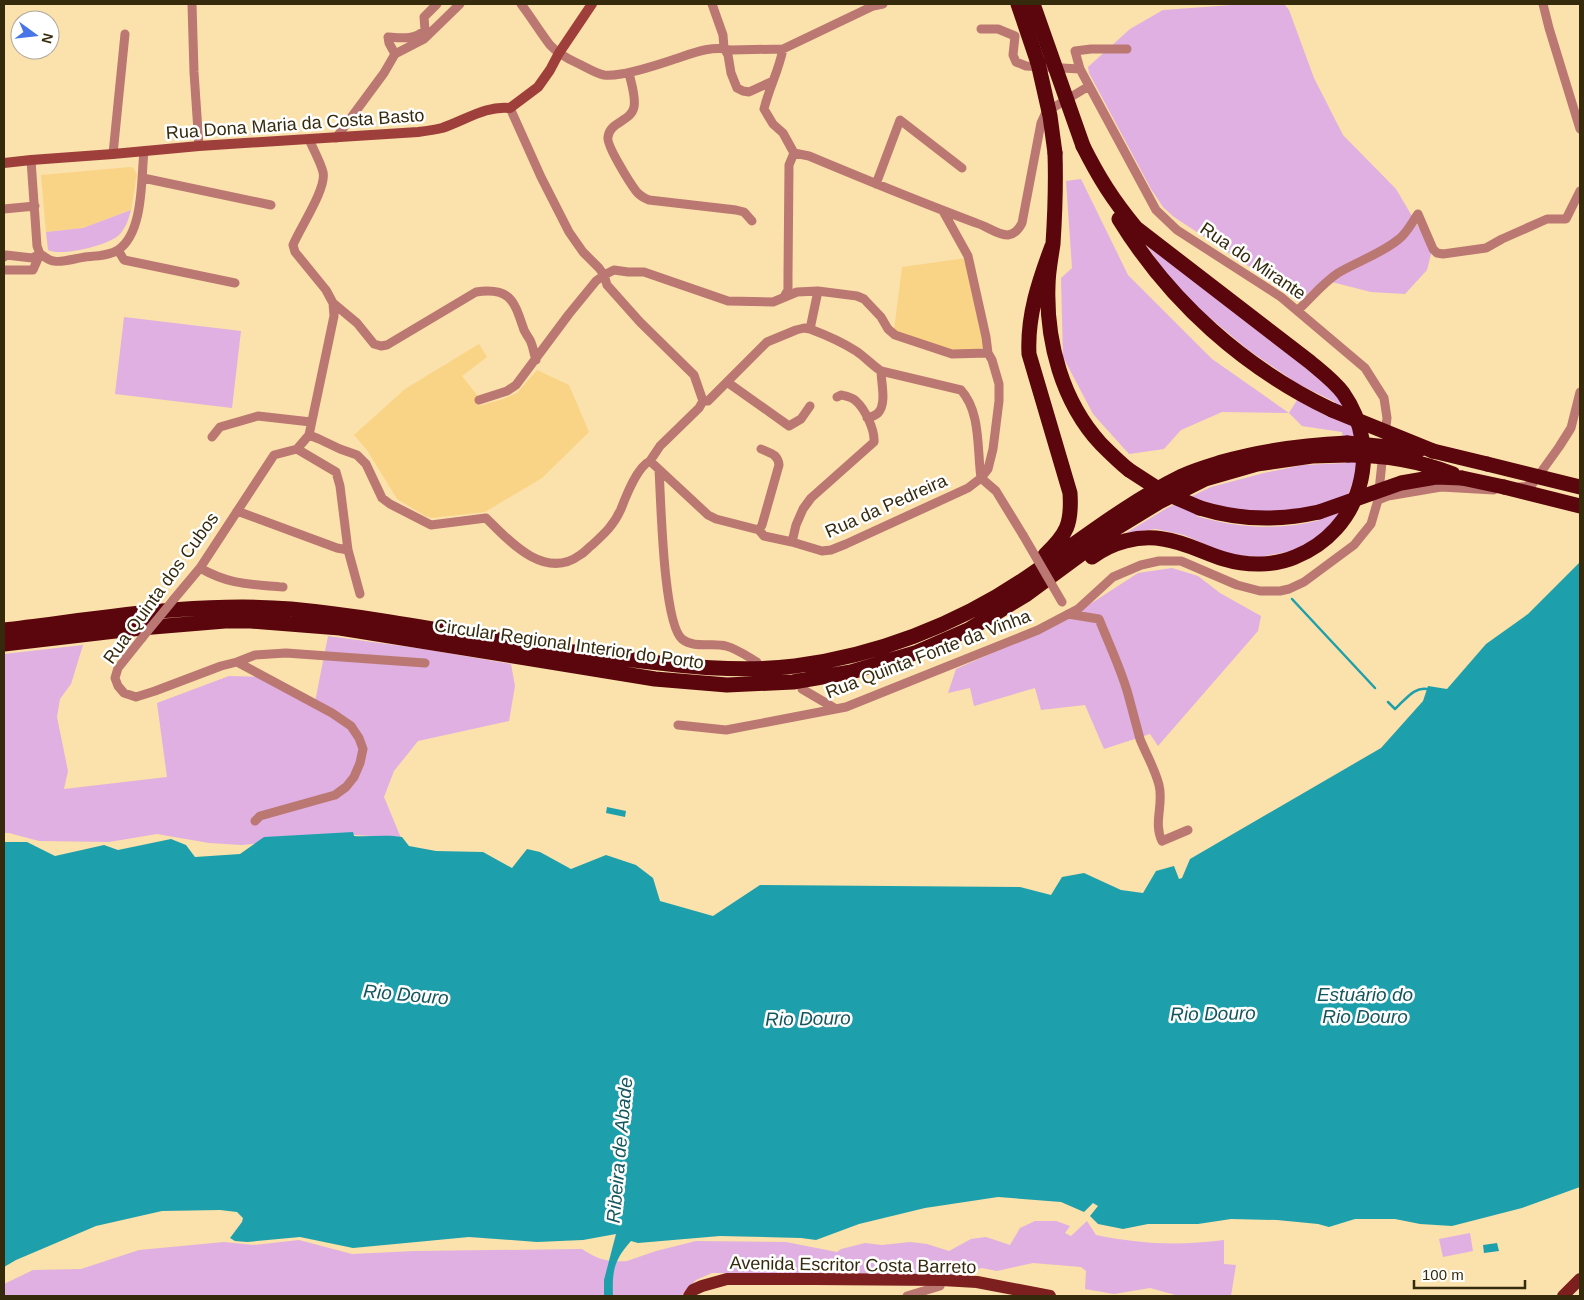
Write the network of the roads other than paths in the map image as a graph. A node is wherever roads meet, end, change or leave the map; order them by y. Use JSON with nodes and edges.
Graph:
{"nodes":[{"id":1,"x":192,"y":4,"type":"edge"},
{"id":2,"x":437,"y":4,"type":"edge"},
{"id":3,"x":460,"y":4,"type":"edge"},
{"id":4,"x":521,"y":4,"type":"edge"},
{"id":5,"x":592,"y":4,"type":"edge"},
{"id":6,"x":712,"y":4,"type":"edge"},
{"id":7,"x":883,"y":4,"type":"edge"},
{"id":8,"x":1018,"y":4,"type":"edge"},
{"id":9,"x":1033,"y":4,"type":"edge"},
{"id":10,"x":1543,"y":4,"type":"edge"},
{"id":11,"x":981,"y":29,"type":"dead end"},
{"id":12,"x":125,"y":34,"type":"dead end"},
{"id":13,"x":724,"y":48,"type":"junction"},
{"id":14,"x":783,"y":49,"type":"junction"},
{"id":15,"x":1127,"y":50,"type":"dead end"},
{"id":16,"x":559,"y":53,"type":"junction"},
{"id":17,"x":395,"y":54,"type":"junction"},
{"id":18,"x":1080,"y":69,"type":"junction"},
{"id":19,"x":628,"y":73,"type":"junction"},
{"id":20,"x":773,"y":81,"type":"junction"},
{"id":21,"x":1089,"y":86,"type":"junction"},
{"id":22,"x":510,"y":108,"type":"junction"},
{"id":23,"x":1580,"y":129,"type":"edge"},
{"id":24,"x":336,"y":138,"type":"junction"},
{"id":25,"x":309,"y":139,"type":"junction"},
{"id":26,"x":199,"y":146,"type":"junction"},
{"id":27,"x":144,"y":151,"type":"junction"},
{"id":28,"x":794,"y":153,"type":"junction"},
{"id":29,"x":113,"y":154,"type":"junction"},
{"id":30,"x":31,"y":160,"type":"junction"},
{"id":31,"x":4,"y":163,"type":"edge"},
{"id":32,"x":962,"y":168,"type":"dead end"},
{"id":33,"x":1098,"y":177,"type":"junction"},
{"id":34,"x":143,"y":178,"type":"junction"},
{"id":35,"x":876,"y":184,"type":"junction"},
{"id":36,"x":1580,"y":191,"type":"edge"},
{"id":37,"x":271,"y":205,"type":"dead end"},
{"id":38,"x":35,"y":206,"type":"junction"},
{"id":39,"x":4,"y":209,"type":"edge"},
{"id":40,"x":943,"y":211,"type":"junction"},
{"id":41,"x":752,"y":221,"type":"dead end"},
{"id":42,"x":1052,"y":246,"type":"junction"},
{"id":43,"x":118,"y":250,"type":"junction"},
{"id":44,"x":40,"y":254,"type":"junction"},
{"id":45,"x":4,"y":257,"type":"edge"},
{"id":46,"x":4,"y":270,"type":"edge"},
{"id":47,"x":604,"y":275,"type":"junction"},
{"id":48,"x":235,"y":283,"type":"dead end"},
{"id":49,"x":818,"y":291,"type":"junction"},
{"id":50,"x":785,"y":296,"type":"junction"},
{"id":51,"x":333,"y":303,"type":"junction"},
{"id":52,"x":1298,"y":310,"type":"junction"},
{"id":53,"x":810,"y":329,"type":"junction"},
{"id":54,"x":988,"y":353,"type":"junction"},
{"id":55,"x":536,"y":360,"type":"junction"},
{"id":56,"x":881,"y":371,"type":"junction"},
{"id":57,"x":727,"y":382,"type":"junction"},
{"id":58,"x":1580,"y":392,"type":"edge"},
{"id":59,"x":837,"y":397,"type":"dead end"},
{"id":60,"x":479,"y":400,"type":"dead end"},
{"id":61,"x":703,"y":401,"type":"junction"},
{"id":62,"x":810,"y":406,"type":"dead end"},
{"id":63,"x":867,"y":418,"type":"junction"},
{"id":64,"x":311,"y":422,"type":"junction"},
{"id":65,"x":309,"y":435,"type":"junction"},
{"id":66,"x":212,"y":437,"type":"dead end"},
{"id":67,"x":297,"y":449,"type":"junction"},
{"id":68,"x":761,"y":449,"type":"dead end"},
{"id":69,"x":1348,"y":449,"type":"junction"},
{"id":70,"x":1433,"y":451,"type":"junction"},
{"id":71,"x":650,"y":461,"type":"junction"},
{"id":72,"x":659,"y":470,"type":"junction"},
{"id":73,"x":981,"y":478,"type":"junction"},
{"id":74,"x":1462,"y":478,"type":"junction"},
{"id":75,"x":1580,"y":486,"type":"edge"},
{"id":76,"x":1378,"y":500,"type":"junction"},
{"id":77,"x":1580,"y":506,"type":"edge"},
{"id":78,"x":237,"y":511,"type":"junction"},
{"id":79,"x":759,"y":530,"type":"junction"},
{"id":80,"x":792,"y":542,"type":"junction"},
{"id":81,"x":348,"y":550,"type":"junction"},
{"id":82,"x":200,"y":568,"type":"junction"},
{"id":83,"x":283,"y":587,"type":"dead end"},
{"id":84,"x":360,"y":594,"type":"dead end"},
{"id":85,"x":1005,"y":600,"type":"junction"},
{"id":86,"x":1068,"y":614,"type":"junction"},
{"id":87,"x":7,"y":636,"type":"edge"},
{"id":88,"x":237,"y":662,"type":"junction"},
{"id":89,"x":757,"y":662,"type":"dead end"},
{"id":90,"x":425,"y":663,"type":"dead end"},
{"id":91,"x":802,"y":689,"type":"dead end"},
{"id":92,"x":836,"y":709,"type":"junction"},
{"id":93,"x":678,"y":725,"type":"dead end"},
{"id":94,"x":256,"y":821,"type":"dead end"},
{"id":95,"x":1188,"y":830,"type":"dead end"},
{"id":96,"x":1580,"y":1279,"type":"edge"},
{"id":97,"x":942,"y":1280,"type":"junction"},
{"id":98,"x":689,"y":1296,"type":"edge"},
{"id":99,"x":907,"y":1296,"type":"edge"},
{"id":100,"x":1050,"y":1296,"type":"edge"},
{"id":101,"x":1563,"y":1296,"type":"edge"}],
"edges":[{"from":1,"to":26,"type":"street"},
{"from":2,"to":17,"type":"street"},
{"from":3,"to":17,"type":"street"},
{"from":4,"to":16,"type":"street"},
{"from":5,"to":16,"type":"street"},
{"from":6,"to":13,"type":"street"},
{"from":7,"to":14,"type":"street"},
{"from":8,"to":42,"type":"highway","bridge":true},
{"from":9,"to":33,"type":"highway","bridge":true},
{"from":10,"to":23,"type":"street"},
{"from":11,"to":18,"type":"street"},
{"from":12,"to":29,"type":"street"},
{"from":13,"to":14,"type":"street"},
{"from":13,"to":19,"type":"street"},
{"from":13,"to":20,"type":"street"},
{"from":14,"to":20,"type":"street"},
{"from":15,"to":18,"type":"street"},
{"from":16,"to":19,"type":"street"},
{"from":16,"to":22,"type":"street"},
{"from":17,"to":24,"type":"street"},
{"from":18,"to":21,"type":"street","name":"Rua do Mirante"},
{"from":19,"to":41,"type":"street"},
{"from":20,"to":28,"type":"street"},
{"from":21,"to":40,"type":"street"},
{"from":21,"to":52,"type":"street","name":"Rua do Mirante"},
{"from":22,"to":24,"type":"street","name":"Rua Dona Maria da Costa Basto"},
{"from":22,"to":47,"type":"street"},
{"from":24,"to":25,"type":"street","name":"Rua Dona Maria da Costa Basto"},
{"from":25,"to":26,"type":"street","name":"Rua Dona Maria da Costa Basto"},
{"from":25,"to":51,"type":"street"},
{"from":26,"to":27,"type":"street","name":"Rua Dona Maria da Costa Basto"},
{"from":27,"to":29,"type":"street","name":"Rua Dona Maria da Costa Basto"},
{"from":27,"to":34,"type":"street"},
{"from":28,"to":35,"type":"street"},
{"from":28,"to":50,"type":"street"},
{"from":29,"to":30,"type":"street","name":"Rua Dona Maria da Costa Basto"},
{"from":30,"to":31,"type":"street","name":"Rua Dona Maria da Costa Basto"},
{"from":30,"to":38,"type":"street"},
{"from":32,"to":35,"type":"street"},
{"from":33,"to":70,"type":"highway","bridge":true},
{"from":33,"to":85,"type":"highway"},
{"from":34,"to":37,"type":"street"},
{"from":34,"to":43,"type":"street"},
{"from":35,"to":40,"type":"street"},
{"from":36,"to":52,"type":"street"},
{"from":38,"to":39,"type":"street"},
{"from":38,"to":44,"type":"street"},
{"from":40,"to":54,"type":"street"},
{"from":42,"to":74,"type":"highway","bridge":true},
{"from":42,"to":85,"type":"highway"},
{"from":43,"to":44,"type":"street"},
{"from":43,"to":48,"type":"street"},
{"from":44,"to":45,"type":"street"},
{"from":44,"to":46,"type":"street"},
{"from":47,"to":50,"type":"street"},
{"from":47,"to":55,"type":"street"},
{"from":47,"to":61,"type":"street"},
{"from":49,"to":50,"type":"street"},
{"from":49,"to":53,"type":"street"},
{"from":49,"to":54,"type":"street"},
{"from":51,"to":55,"type":"street"},
{"from":51,"to":64,"type":"street"},
{"from":52,"to":76,"type":"street","name":"Rua do Mirante"},
{"from":53,"to":56,"type":"street"},
{"from":53,"to":57,"type":"street"},
{"from":54,"to":73,"type":"street"},
{"from":55,"to":60,"type":"street"},
{"from":56,"to":63,"type":"street"},
{"from":56,"to":73,"type":"street"},
{"from":57,"to":61,"type":"street"},
{"from":57,"to":62,"type":"street"},
{"from":58,"to":76,"type":"street"},
{"from":59,"to":63,"type":"street"},
{"from":61,"to":71,"type":"street"},
{"from":63,"to":80,"type":"street"},
{"from":64,"to":65,"type":"street"},
{"from":64,"to":66,"type":"street"},
{"from":65,"to":67,"type":"street"},
{"from":65,"to":71,"type":"street"},
{"from":67,"to":78,"type":"street","name":"Rua Quinta dos Cubos"},
{"from":67,"to":81,"type":"street"},
{"from":68,"to":79,"type":"street"},
{"from":69,"to":70,"type":"highway","name":"Circular Regional Interior do Porto","bridge":true},
{"from":69,"to":74,"type":"highway","name":"Circular Regional Interior do Porto","bridge":true},
{"from":69,"to":85,"type":"highway","name":"Circular Regional Interior do Porto"},
{"from":70,"to":75,"type":"highway","bridge":true},
{"from":71,"to":72,"type":"street","name":"Rua da Pedreira"},
{"from":72,"to":79,"type":"street","name":"Rua da Pedreira"},
{"from":72,"to":89,"type":"street"},
{"from":73,"to":80,"type":"street","name":"Rua da Pedreira"},
{"from":73,"to":86,"type":"street","bridge":true},
{"from":74,"to":77,"type":"highway","bridge":true},
{"from":76,"to":86,"type":"street","name":"Rua do Mirante"},
{"from":78,"to":81,"type":"street"},
{"from":78,"to":82,"type":"street","name":"Rua Quinta dos Cubos"},
{"from":79,"to":80,"type":"street","name":"Rua da Pedreira"},
{"from":81,"to":84,"type":"street"},
{"from":82,"to":83,"type":"street"},
{"from":82,"to":88,"type":"street","name":"Rua Quinta dos Cubos","bridge":true},
{"from":85,"to":87,"type":"highway","name":"Circular Regional Interior do Porto"},
{"from":86,"to":92,"type":"street","name":"Rua Quinta Fonte da Vinha"},
{"from":86,"to":95,"type":"street"},
{"from":88,"to":90,"type":"street","name":"Rua Quinta dos Cubos"},
{"from":88,"to":94,"type":"street"},
{"from":91,"to":92,"type":"street"},
{"from":92,"to":93,"type":"street","name":"Rua Quinta Fonte da Vinha"},
{"from":96,"to":101,"type":"main road"},
{"from":97,"to":98,"type":"main road","name":"Avenida Escritor Costa Barreto"},
{"from":97,"to":99,"type":"street"},
{"from":97,"to":100,"type":"main road","name":"Avenida Escritor Costa Barreto"}]}
